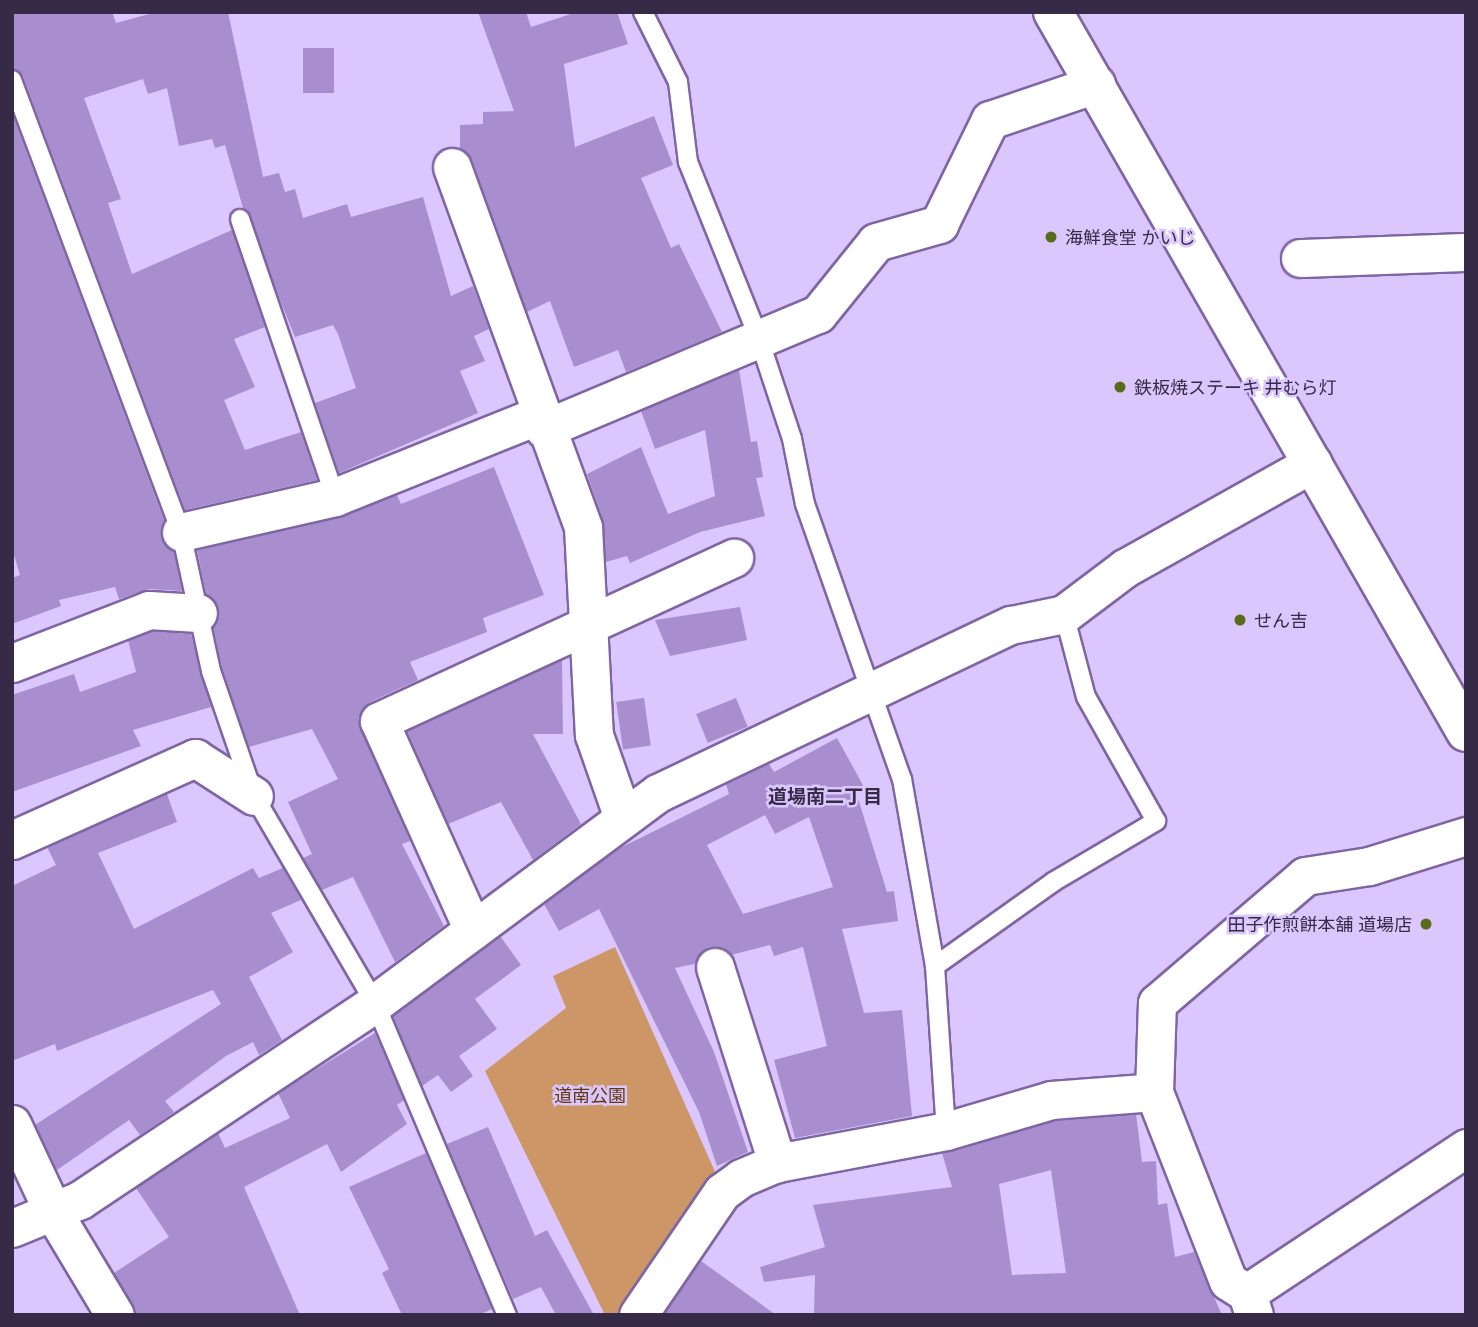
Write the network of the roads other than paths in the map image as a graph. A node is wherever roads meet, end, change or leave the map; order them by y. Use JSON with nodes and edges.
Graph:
{"nodes":[{"id":1,"x":643,"y":12,"type":"edge"},
{"id":2,"x":1054,"y":12,"type":"edge"},
{"id":3,"x":12,"y":80,"type":"edge"},
{"id":4,"x":1096,"y":84,"type":"junction"},
{"id":5,"x":453,"y":167,"type":"dead end"},
{"id":6,"x":240,"y":219,"type":"dead end"},
{"id":7,"x":1466,"y":252,"type":"edge"},
{"id":8,"x":1300,"y":258,"type":"dead end"},
{"id":9,"x":759,"y":339,"type":"junction"},
{"id":10,"x":542,"y":422,"type":"junction"},
{"id":11,"x":1313,"y":463,"type":"junction"},
{"id":12,"x":335,"y":497,"type":"junction"},
{"id":13,"x":181,"y":532,"type":"junction"},
{"id":14,"x":734,"y":558,"type":"dead end"},
{"id":15,"x":198,"y":613,"type":"junction"},
{"id":16,"x":1064,"y":614,"type":"junction"},
{"id":17,"x":591,"y":623,"type":"junction"},
{"id":18,"x":12,"y":663,"type":"edge"},
{"id":19,"x":870,"y":693,"type":"junction"},
{"id":20,"x":1466,"y":732,"type":"edge"},
{"id":21,"x":254,"y":796,"type":"junction"},
{"id":22,"x":623,"y":818,"type":"junction"},
{"id":23,"x":1466,"y":835,"type":"edge"},
{"id":24,"x":12,"y":840,"type":"edge"},
{"id":25,"x":473,"y":930,"type":"junction"},
{"id":26,"x":935,"y":966,"type":"junction"},
{"id":27,"x":715,"y":967,"type":"dead end"},
{"id":28,"x":375,"y":1003,"type":"junction"},
{"id":29,"x":1154,"y":1092,"type":"junction"},
{"id":30,"x":12,"y":1124,"type":"edge"},
{"id":31,"x":946,"y":1131,"type":"junction"},
{"id":32,"x":1466,"y":1148,"type":"edge"},
{"id":33,"x":777,"y":1163,"type":"junction"},
{"id":34,"x":53,"y":1212,"type":"junction"},
{"id":35,"x":12,"y":1228,"type":"edge"},
{"id":36,"x":1251,"y":1304,"type":"edge"},
{"id":37,"x":114,"y":1315,"type":"edge"},
{"id":38,"x":507,"y":1315,"type":"edge"},
{"id":39,"x":638,"y":1315,"type":"edge"}],
"edges":[{"from":1,"to":9,"type":"lane"},
{"from":2,"to":4,"type":"street"},
{"from":3,"to":13,"type":"lane"},
{"from":4,"to":9,"type":"street"},
{"from":4,"to":11,"type":"street"},
{"from":5,"to":10,"type":"street"},
{"from":6,"to":12,"type":"lane"},
{"from":7,"to":8,"type":"street"},
{"from":9,"to":10,"type":"street"},
{"from":9,"to":19,"type":"lane"},
{"from":10,"to":12,"type":"street"},
{"from":10,"to":17,"type":"street"},
{"from":11,"to":16,"type":"street"},
{"from":11,"to":20,"type":"street"},
{"from":12,"to":13,"type":"street"},
{"from":13,"to":15,"type":"lane"},
{"from":14,"to":17,"type":"street"},
{"from":15,"to":18,"type":"street"},
{"from":15,"to":21,"type":"lane"},
{"from":16,"to":19,"type":"street"},
{"from":16,"to":26,"type":"lane"},
{"from":17,"to":22,"type":"street"},
{"from":17,"to":25,"type":"street"},
{"from":19,"to":22,"type":"street"},
{"from":19,"to":26,"type":"lane"},
{"from":21,"to":24,"type":"street"},
{"from":21,"to":28,"type":"lane"},
{"from":22,"to":25,"type":"street"},
{"from":23,"to":29,"type":"street"},
{"from":25,"to":28,"type":"street"},
{"from":26,"to":31,"type":"lane"},
{"from":27,"to":33,"type":"street"},
{"from":28,"to":34,"type":"street"},
{"from":28,"to":38,"type":"lane"},
{"from":29,"to":31,"type":"street"},
{"from":29,"to":36,"type":"street"},
{"from":30,"to":34,"type":"street"},
{"from":31,"to":33,"type":"street"},
{"from":32,"to":36,"type":"street"},
{"from":33,"to":39,"type":"street"},
{"from":34,"to":35,"type":"street"},
{"from":34,"to":37,"type":"street"}]}
